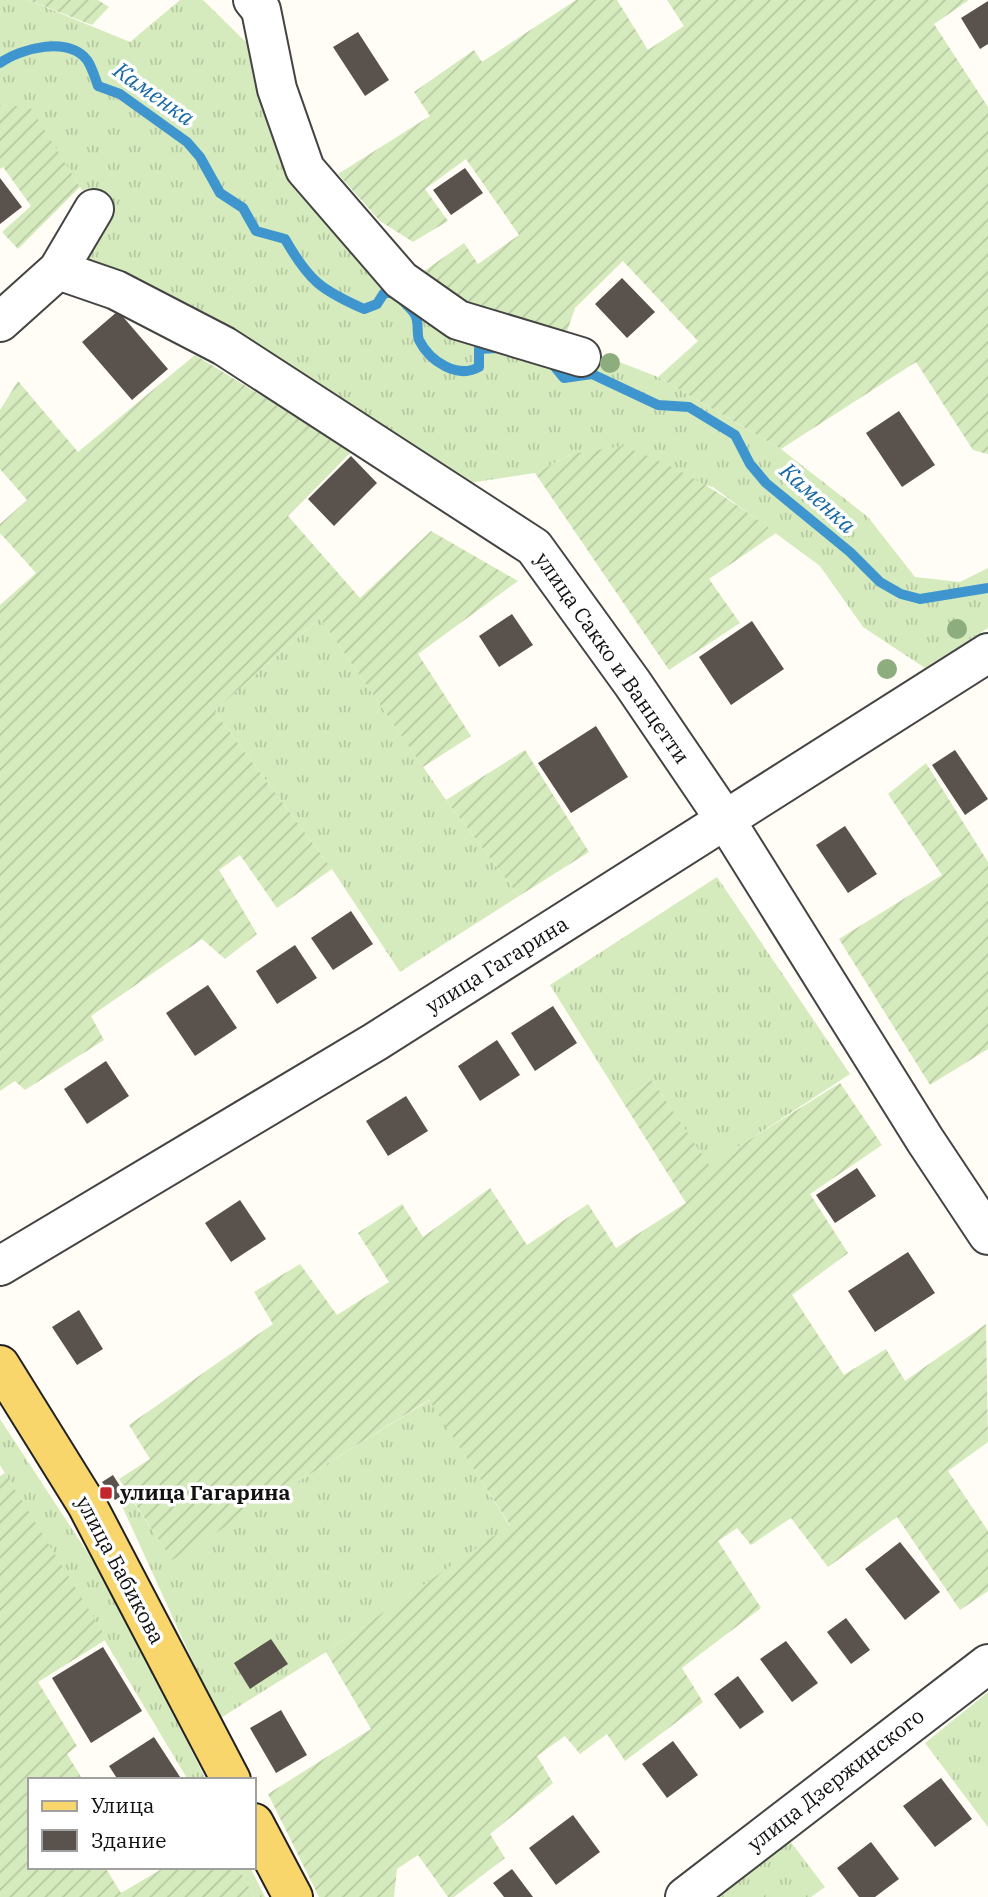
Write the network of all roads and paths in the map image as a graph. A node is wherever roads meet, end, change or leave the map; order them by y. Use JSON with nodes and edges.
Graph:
{"nodes":[{"id":1,"x":264,"y":4,"type":"edge"},
{"id":2,"x":93,"y":209,"type":"dead end"},
{"id":3,"x":58,"y":270,"type":"junction"},
{"id":4,"x":0,"y":322,"type":"edge"},
{"id":5,"x":580,"y":357,"type":"dead end"},
{"id":6,"x":988,"y":653,"type":"edge"},
{"id":7,"x":726,"y":821,"type":"junction"},
{"id":8,"x":988,"y":1235,"type":"edge"},
{"id":9,"x":0,"y":1266,"type":"edge"},
{"id":10,"x":0,"y":1365,"type":"edge"},
{"id":11,"x":988,"y":1664,"type":"edge"},
{"id":12,"x":229,"y":1778,"type":"edge"},
{"id":13,"x":256,"y":1827,"type":"edge"},
{"id":14,"x":293,"y":1897,"type":"edge"},
{"id":15,"x":685,"y":1897,"type":"edge"}],
"edges":[{"from":1,"to":5,"type":"street"},
{"from":2,"to":3,"type":"street"},
{"from":3,"to":4,"type":"street"},
{"from":3,"to":7,"type":"street","name":"улица Сакко и Ванцетти"},
{"from":6,"to":7,"type":"street","name":"улица Гагарина"},
{"from":7,"to":8,"type":"street","name":"улица Сакко и Ванцетти"},
{"from":7,"to":9,"type":"street","name":"улица Гагарина"},
{"from":10,"to":12,"type":"main road","name":"улица Бабикова"},
{"from":11,"to":15,"type":"street","name":"улица Дзержинского"},
{"from":13,"to":14,"type":"main road"}]}
